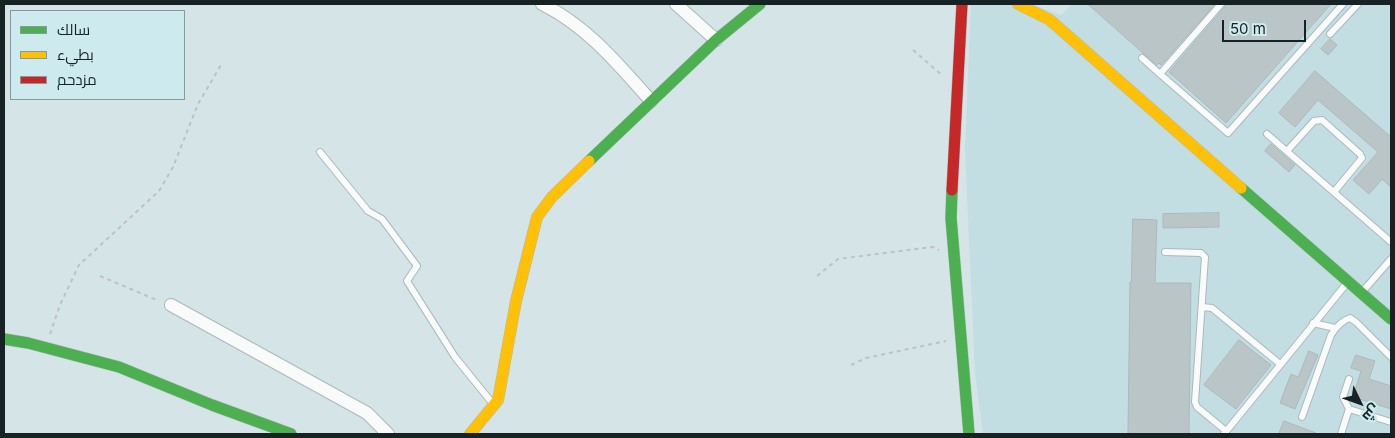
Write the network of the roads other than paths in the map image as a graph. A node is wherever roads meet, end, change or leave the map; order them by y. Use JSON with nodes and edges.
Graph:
{"nodes":[{"id":1,"x":542,"y":4,"type":"edge"},
{"id":2,"x":676,"y":4,"type":"edge"},
{"id":3,"x":760,"y":4,"type":"edge"},
{"id":4,"x":962,"y":4,"type":"edge"},
{"id":5,"x":1018,"y":4,"type":"edge"},
{"id":6,"x":1221,"y":4,"type":"edge"},
{"id":7,"x":1343,"y":4,"type":"edge"},
{"id":8,"x":1358,"y":4,"type":"edge"},
{"id":9,"x":1330,"y":34,"type":"dead end"},
{"id":10,"x":716,"y":40,"type":"junction"},
{"id":11,"x":1142,"y":58,"type":"dead end"},
{"id":12,"x":1160,"y":74,"type":"junction"},
{"id":13,"x":651,"y":101,"type":"junction"},
{"id":14,"x":1267,"y":134,"type":"dead end"},
{"id":15,"x":1287,"y":151,"type":"junction"},
{"id":16,"x":320,"y":152,"type":"dead end"},
{"id":17,"x":1334,"y":192,"type":"junction"},
{"id":18,"x":1391,"y":242,"type":"edge"},
{"id":19,"x":1165,"y":252,"type":"dead end"},
{"id":20,"x":1391,"y":259,"type":"edge"},
{"id":21,"x":1349,"y":280,"type":"junction"},
{"id":22,"x":1362,"y":292,"type":"junction"},
{"id":23,"x":171,"y":305,"type":"road end"},
{"id":24,"x":1202,"y":307,"type":"junction"},
{"id":25,"x":1391,"y":318,"type":"edge"},
{"id":26,"x":1313,"y":323,"type":"junction"},
{"id":27,"x":1335,"y":328,"type":"junction"},
{"id":28,"x":4,"y":338,"type":"edge"},
{"id":29,"x":1391,"y":357,"type":"edge"},
{"id":30,"x":1280,"y":364,"type":"junction"},
{"id":31,"x":1349,"y":378,"type":"dead end"},
{"id":32,"x":494,"y":405,"type":"junction"},
{"id":33,"x":1349,"y":409,"type":"junction"},
{"id":34,"x":1302,"y":416,"type":"dead end"},
{"id":35,"x":1391,"y":422,"type":"edge"},
{"id":36,"x":1225,"y":433,"type":"edge"},
{"id":37,"x":291,"y":434,"type":"edge"},
{"id":38,"x":388,"y":434,"type":"edge"},
{"id":39,"x":470,"y":434,"type":"edge"},
{"id":40,"x":969,"y":434,"type":"edge"},
{"id":41,"x":1341,"y":434,"type":"edge"}],
"edges":[{"from":1,"to":13,"type":"street"},
{"from":2,"to":10,"type":"street"},
{"from":3,"to":10,"type":"street"},
{"from":4,"to":40,"type":"street"},
{"from":5,"to":21,"type":"street"},
{"from":6,"to":12,"type":"lane"},
{"from":7,"to":12,"type":"lane"},
{"from":8,"to":9,"type":"lane"},
{"from":10,"to":13,"type":"street"},
{"from":11,"to":12,"type":"lane"},
{"from":13,"to":32,"type":"street"},
{"from":14,"to":15,"type":"lane"},
{"from":15,"to":17,"type":"lane"},
{"from":15,"to":17,"type":"lane"},
{"from":16,"to":32,"type":"lane"},
{"from":17,"to":18,"type":"lane"},
{"from":19,"to":24,"type":"lane"},
{"from":20,"to":22,"type":"lane"},
{"from":21,"to":22,"type":"street"},
{"from":21,"to":26,"type":"lane"},
{"from":22,"to":25,"type":"street"},
{"from":23,"to":38,"type":"street"},
{"from":24,"to":30,"type":"lane"},
{"from":24,"to":36,"type":"lane"},
{"from":26,"to":27,"type":"lane"},
{"from":26,"to":30,"type":"lane"},
{"from":27,"to":29,"type":"lane"},
{"from":27,"to":34,"type":"lane"},
{"from":28,"to":37,"type":"street"},
{"from":30,"to":36,"type":"lane"},
{"from":31,"to":33,"type":"lane"},
{"from":32,"to":39,"type":"street"},
{"from":33,"to":35,"type":"lane"},
{"from":33,"to":41,"type":"lane"}]}
